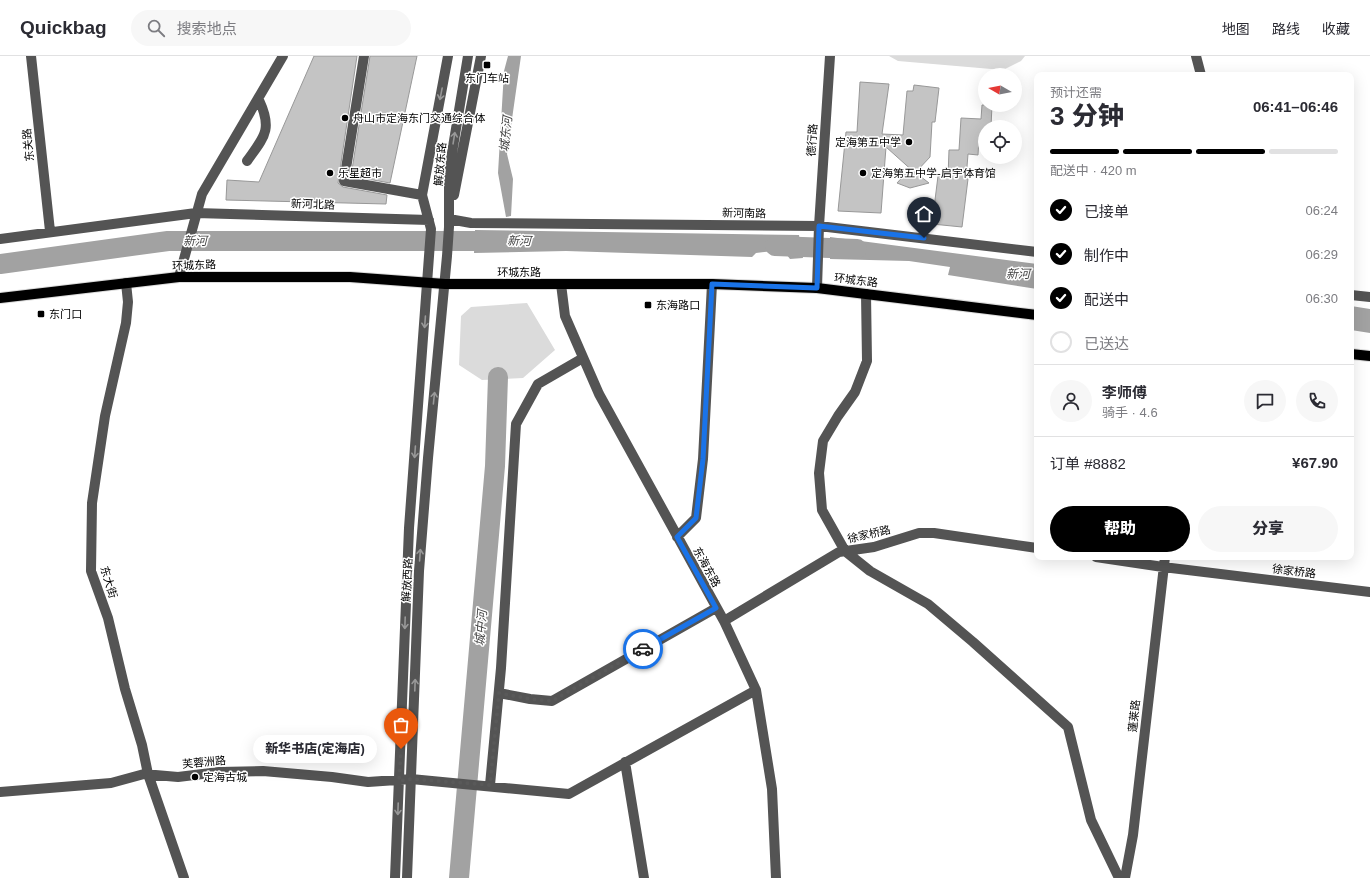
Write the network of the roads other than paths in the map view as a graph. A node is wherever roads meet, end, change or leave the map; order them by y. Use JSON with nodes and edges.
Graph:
{"nodes":[{"id":1,"x":31,"y":56,"type":"edge"},
{"id":2,"x":283,"y":56,"type":"edge"},
{"id":3,"x":364,"y":56,"type":"edge"},
{"id":4,"x":448,"y":56,"type":"edge"},
{"id":5,"x":468,"y":56,"type":"edge"},
{"id":6,"x":481,"y":56,"type":"edge"},
{"id":7,"x":830,"y":56,"type":"edge"},
{"id":8,"x":1196,"y":56,"type":"edge"},
{"id":9,"x":1201,"y":72,"type":"edge"},
{"id":10,"x":259,"y":100,"type":"junction"},
{"id":11,"x":247,"y":162,"type":"dead end"},
{"id":12,"x":422,"y":195,"type":"junction"},
{"id":13,"x":196,"y":213,"type":"junction"},
{"id":14,"x":449,"y":223,"type":"junction"},
{"id":15,"x":430,"y":225,"type":"junction"},
{"id":16,"x":819,"y":226,"type":"junction"},
{"id":17,"x":50,"y":231,"type":"junction"},
{"id":18,"x":0,"y":239,"type":"edge"},
{"id":19,"x":1034,"y":252,"type":"edge"},
{"id":20,"x":179,"y":277,"type":"junction"},
{"id":21,"x":126,"y":283,"type":"junction"},
{"id":22,"x":428,"y":283,"type":"junction"},
{"id":23,"x":445,"y":284,"type":"junction"},
{"id":24,"x":561,"y":284,"type":"junction"},
{"id":25,"x":712,"y":284,"type":"junction"},
{"id":26,"x":817,"y":288,"type":"junction"},
{"id":27,"x":866,"y":294,"type":"junction"},
{"id":28,"x":1354,"y":295,"type":"edge"},
{"id":29,"x":1370,"y":297,"type":"edge"},
{"id":30,"x":0,"y":298,"type":"edge"},
{"id":31,"x":1034,"y":315,"type":"edge"},
{"id":32,"x":1354,"y":354,"type":"edge"},
{"id":33,"x":1370,"y":356,"type":"edge"},
{"id":34,"x":583,"y":358,"type":"junction"},
{"id":35,"x":677,"y":537,"type":"junction"},
{"id":36,"x":1034,"y":548,"type":"edge"},
{"id":37,"x":845,"y":551,"type":"junction"},
{"id":38,"x":1137,"y":560,"type":"edge"},
{"id":39,"x":1164,"y":562,"type":"edge"},
{"id":40,"x":1370,"y":592,"type":"edge"},
{"id":41,"x":716,"y":608,"type":"junction"},
{"id":42,"x":724,"y":622,"type":"junction"},
{"id":43,"x":756,"y":690,"type":"junction"},
{"id":44,"x":499,"y":693,"type":"junction"},
{"id":45,"x":625,"y":762,"type":"junction"},
{"id":46,"x":148,"y":774,"type":"junction"},
{"id":47,"x":411,"y":779,"type":"junction"},
{"id":48,"x":399,"y":781,"type":"junction"},
{"id":49,"x":486,"y":785,"type":"junction"},
{"id":50,"x":0,"y":792,"type":"edge"},
{"id":51,"x":184,"y":878,"type":"edge"},
{"id":52,"x":395,"y":878,"type":"edge"},
{"id":53,"x":407,"y":878,"type":"edge"},
{"id":54,"x":644,"y":878,"type":"edge"},
{"id":55,"x":776,"y":878,"type":"edge"},
{"id":56,"x":1119,"y":878,"type":"edge"},
{"id":57,"x":1125,"y":878,"type":"edge"}],
"edges":[{"from":1,"to":17,"type":"street","name":"东关路"},
{"from":2,"to":10,"type":"street"},
{"from":3,"to":12,"type":"street"},
{"from":4,"to":12,"type":"street","one_way":true},
{"from":14,"to":5,"type":"street","name":"解放东路","one_way":true},
{"from":6,"to":14,"type":"street"},
{"from":7,"to":16,"type":"street","name":"德行路"},
{"from":8,"to":9,"type":"street"},
{"from":10,"to":11,"type":"street"},
{"from":10,"to":13,"type":"street"},
{"from":12,"to":15,"type":"street"},
{"from":13,"to":15,"type":"street","name":"新河北路"},
{"from":13,"to":17,"type":"street","name":"新河北路"},
{"from":13,"to":20,"type":"street"},
{"from":14,"to":16,"type":"street","name":"新河南路"},
{"from":14,"to":23,"type":"street","name":"解放西路"},
{"from":15,"to":22,"type":"street"},
{"from":16,"to":19,"type":"street","name":"新河南路"},
{"from":16,"to":26,"type":"street","name":"德行路"},
{"from":17,"to":18,"type":"street","name":"新河北路"},
{"from":20,"to":21,"type":"main road","name":"环城东路"},
{"from":20,"to":22,"type":"main road","name":"环城东路"},
{"from":21,"to":30,"type":"main road","name":"环城东路"},
{"from":21,"to":46,"type":"street","name":"东大街"},
{"from":22,"to":23,"type":"main road","name":"环城东路"},
{"from":22,"to":48,"type":"street","one_way":true},
{"from":23,"to":24,"type":"main road","name":"环城东路"},
{"from":47,"to":23,"type":"street","name":"解放西路","one_way":true},
{"from":24,"to":25,"type":"main road","name":"环城东路"},
{"from":24,"to":34,"type":"street","name":"东海东路"},
{"from":25,"to":26,"type":"main road","name":"环城东路"},
{"from":25,"to":35,"type":"street"},
{"from":26,"to":27,"type":"main road","name":"环城东路"},
{"from":27,"to":31,"type":"main road","name":"环城东路"},
{"from":27,"to":37,"type":"street"},
{"from":28,"to":29,"type":"street"},
{"from":32,"to":33,"type":"main road"},
{"from":34,"to":35,"type":"street","name":"东海东路"},
{"from":34,"to":44,"type":"street"},
{"from":35,"to":41,"type":"street","name":"东海东路"},
{"from":36,"to":37,"type":"street","name":"徐家桥路"},
{"from":37,"to":42,"type":"street","name":"徐家桥路"},
{"from":37,"to":56,"type":"street"},
{"from":38,"to":39,"type":"street","name":"徐家桥路"},
{"from":39,"to":40,"type":"street","name":"徐家桥路"},
{"from":39,"to":57,"type":"street","name":"蓬莱路"},
{"from":41,"to":42,"type":"street","name":"东海东路"},
{"from":41,"to":44,"type":"street"},
{"from":42,"to":43,"type":"street","name":"东海东路"},
{"from":43,"to":45,"type":"street","name":"芙蓉洲路"},
{"from":43,"to":55,"type":"street","name":"东海东路"},
{"from":44,"to":49,"type":"street"},
{"from":45,"to":49,"type":"street","name":"芙蓉洲路"},
{"from":45,"to":54,"type":"street"},
{"from":46,"to":48,"type":"street","name":"芙蓉洲路"},
{"from":46,"to":50,"type":"street","name":"芙蓉洲路"},
{"from":46,"to":51,"type":"street","name":"东大街"},
{"from":47,"to":48,"type":"street","name":"芙蓉洲路"},
{"from":47,"to":49,"type":"street","name":"芙蓉洲路"},
{"from":47,"to":53,"type":"street","name":"解放西路"},
{"from":48,"to":52,"type":"street","one_way":true}]}
